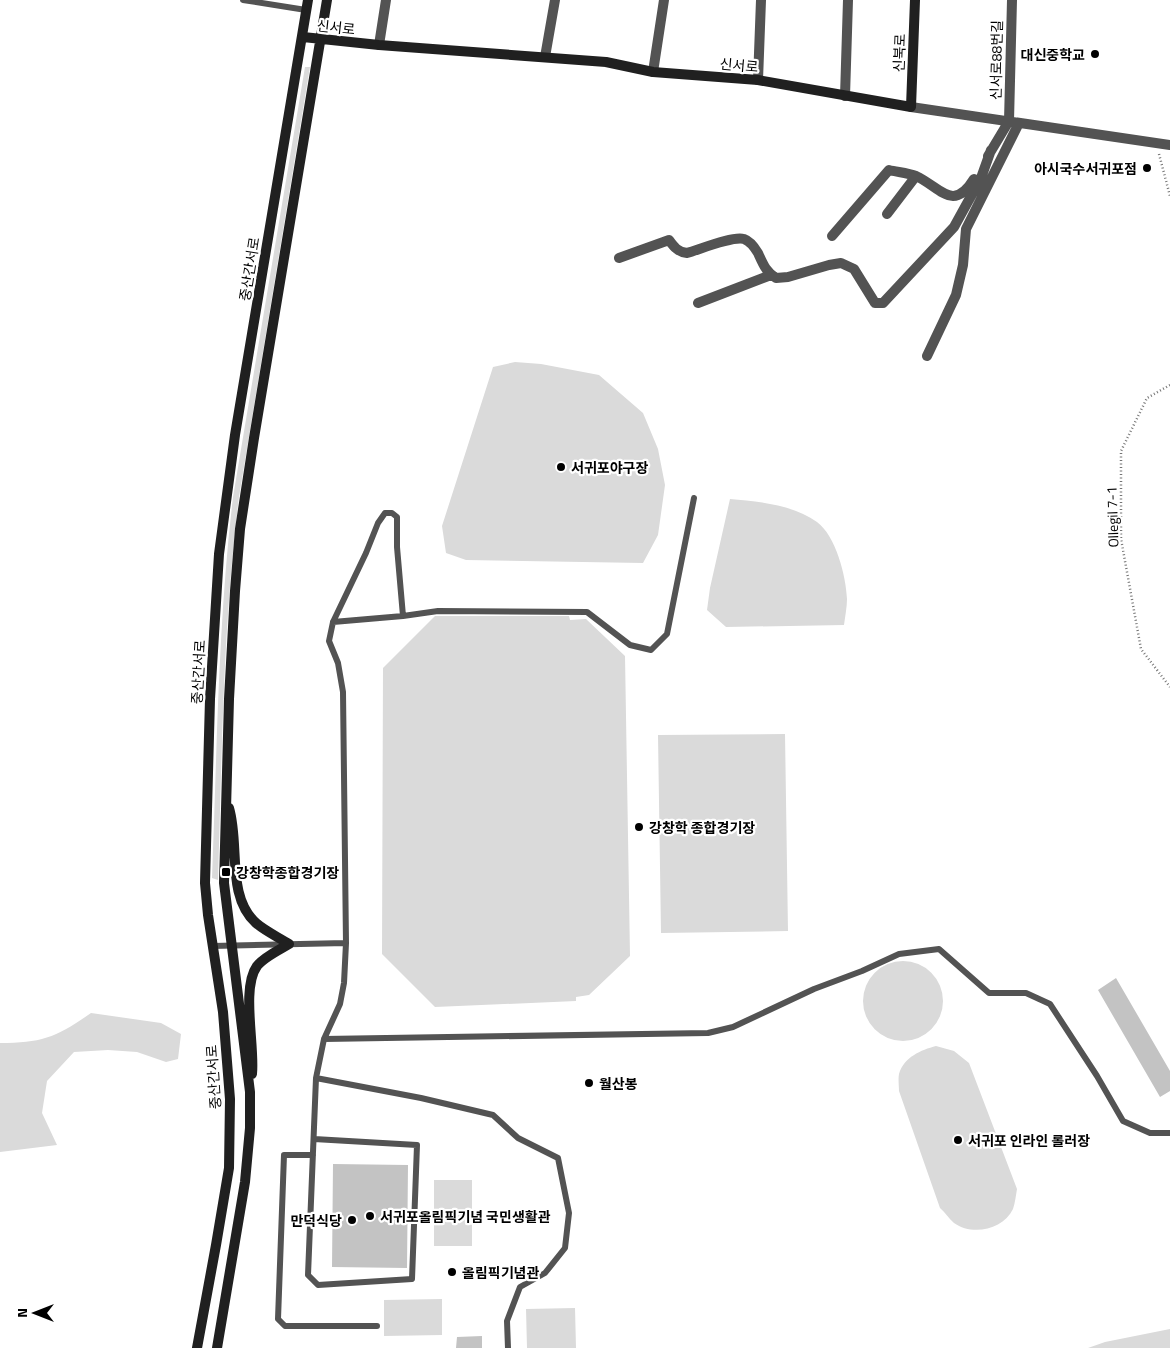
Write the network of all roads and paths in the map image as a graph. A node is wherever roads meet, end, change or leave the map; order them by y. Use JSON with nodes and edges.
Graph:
{"nodes":[{"id":1,"x":242,"y":0,"type":"edge"},
{"id":2,"x":327,"y":0,"type":"edge"},
{"id":3,"x":386,"y":0,"type":"edge"},
{"id":4,"x":555,"y":0,"type":"edge"},
{"id":5,"x":664,"y":0,"type":"edge"},
{"id":6,"x":761,"y":0,"type":"edge"},
{"id":7,"x":848,"y":0,"type":"edge"},
{"id":8,"x":915,"y":0,"type":"edge"},
{"id":9,"x":1012,"y":0,"type":"edge"},
{"id":10,"x":307,"y":5,"type":"edge"},
{"id":11,"x":302,"y":37,"type":"junction"},
{"id":12,"x":321,"y":39,"type":"junction"},
{"id":13,"x":379,"y":45,"type":"junction"},
{"id":14,"x":545,"y":57,"type":"junction"},
{"id":15,"x":653,"y":72,"type":"junction"},
{"id":16,"x":758,"y":80,"type":"junction"},
{"id":17,"x":845,"y":96,"type":"junction"},
{"id":18,"x":911,"y":107,"type":"junction"},
{"id":19,"x":1014,"y":122,"type":"junction"},
{"id":20,"x":1157,"y":143,"type":"junction"},
{"id":21,"x":1170,"y":145,"type":"edge"},
{"id":22,"x":991,"y":150,"type":"junction"},
{"id":23,"x":916,"y":176,"type":"junction"},
{"id":24,"x":1170,"y":196,"type":"edge"},
{"id":25,"x":887,"y":214,"type":"dead end"},
{"id":26,"x":832,"y":236,"type":"dead end"},
{"id":27,"x":619,"y":258,"type":"dead end"},
{"id":28,"x":771,"y":275,"type":"junction"},
{"id":29,"x":698,"y":303,"type":"dead end"},
{"id":30,"x":927,"y":356,"type":"dead end"},
{"id":31,"x":1170,"y":385,"type":"edge"},
{"id":32,"x":694,"y":498,"type":"dead end"},
{"id":33,"x":403,"y":616,"type":"junction"},
{"id":34,"x":333,"y":622,"type":"junction"},
{"id":35,"x":1170,"y":687,"type":"edge"},
{"id":36,"x":227,"y":800,"type":"junction"},
{"id":37,"x":346,"y":943,"type":"junction"},
{"id":38,"x":289,"y":944,"type":"junction"},
{"id":39,"x":212,"y":946,"type":"junction"},
{"id":40,"x":233,"y":946,"type":"junction"},
{"id":41,"x":324,"y":1039,"type":"junction"},
{"id":42,"x":316,"y":1078,"type":"junction"},
{"id":43,"x":250,"y":1092,"type":"junction"},
{"id":44,"x":1170,"y":1133,"type":"edge"},
{"id":45,"x":314,"y":1139,"type":"junction"},
{"id":46,"x":313,"y":1155,"type":"junction"},
{"id":47,"x":377,"y":1326,"type":"dead end"},
{"id":48,"x":196,"y":1348,"type":"edge"},
{"id":49,"x":217,"y":1348,"type":"edge"},
{"id":50,"x":508,"y":1348,"type":"edge"}],
"edges":[{"from":1,"to":10,"type":"lane"},
{"from":2,"to":12,"type":"main road"},
{"from":3,"to":13,"type":"street"},
{"from":4,"to":14,"type":"street"},
{"from":5,"to":15,"type":"street"},
{"from":6,"to":16,"type":"street"},
{"from":7,"to":17,"type":"street"},
{"from":8,"to":18,"type":"main road","name":"신북로"},
{"from":9,"to":19,"type":"street","name":"신서로88번길"},
{"from":10,"to":11,"type":"main road","name":"중산간서로"},
{"from":11,"to":12,"type":"main road","name":"신서로"},
{"from":11,"to":39,"type":"main road","name":"중산간서로"},
{"from":12,"to":13,"type":"main road","name":"신서로"},
{"from":12,"to":36,"type":"main road"},
{"from":13,"to":14,"type":"main road","name":"신서로"},
{"from":14,"to":15,"type":"main road","name":"신서로"},
{"from":15,"to":16,"type":"main road","name":"신서로"},
{"from":16,"to":17,"type":"main road","name":"신서로"},
{"from":17,"to":18,"type":"main road","name":"신서로"},
{"from":18,"to":19,"type":"street","name":"신서로"},
{"from":19,"to":20,"type":"street","name":"신서로"},
{"from":19,"to":22,"type":"street"},
{"from":19,"to":30,"type":"street"},
{"from":20,"to":21,"type":"street","name":"신서로"},
{"from":20,"to":24,"type":"path"},
{"from":22,"to":23,"type":"street"},
{"from":22,"to":28,"type":"street"},
{"from":23,"to":25,"type":"street"},
{"from":23,"to":26,"type":"street"},
{"from":27,"to":28,"type":"street"},
{"from":28,"to":29,"type":"street"},
{"from":31,"to":35,"type":"path","name":"Ollegil 7-1"},
{"from":32,"to":33,"type":"lane"},
{"from":33,"to":34,"type":"lane"},
{"from":33,"to":34,"type":"lane"},
{"from":34,"to":37,"type":"lane"},
{"from":36,"to":38,"type":"main road"},
{"from":36,"to":40,"type":"main road"},
{"from":37,"to":38,"type":"lane"},
{"from":37,"to":41,"type":"lane"},
{"from":38,"to":40,"type":"lane"},
{"from":38,"to":43,"type":"main road"},
{"from":39,"to":40,"type":"lane"},
{"from":39,"to":48,"type":"main road","name":"중산간서로"},
{"from":40,"to":43,"type":"main road"},
{"from":41,"to":42,"type":"lane"},
{"from":41,"to":44,"type":"lane"},
{"from":42,"to":45,"type":"lane"},
{"from":42,"to":50,"type":"lane"},
{"from":43,"to":49,"type":"main road"},
{"from":45,"to":46,"type":"lane"},
{"from":45,"to":46,"type":"lane"},
{"from":46,"to":47,"type":"lane"}]}
